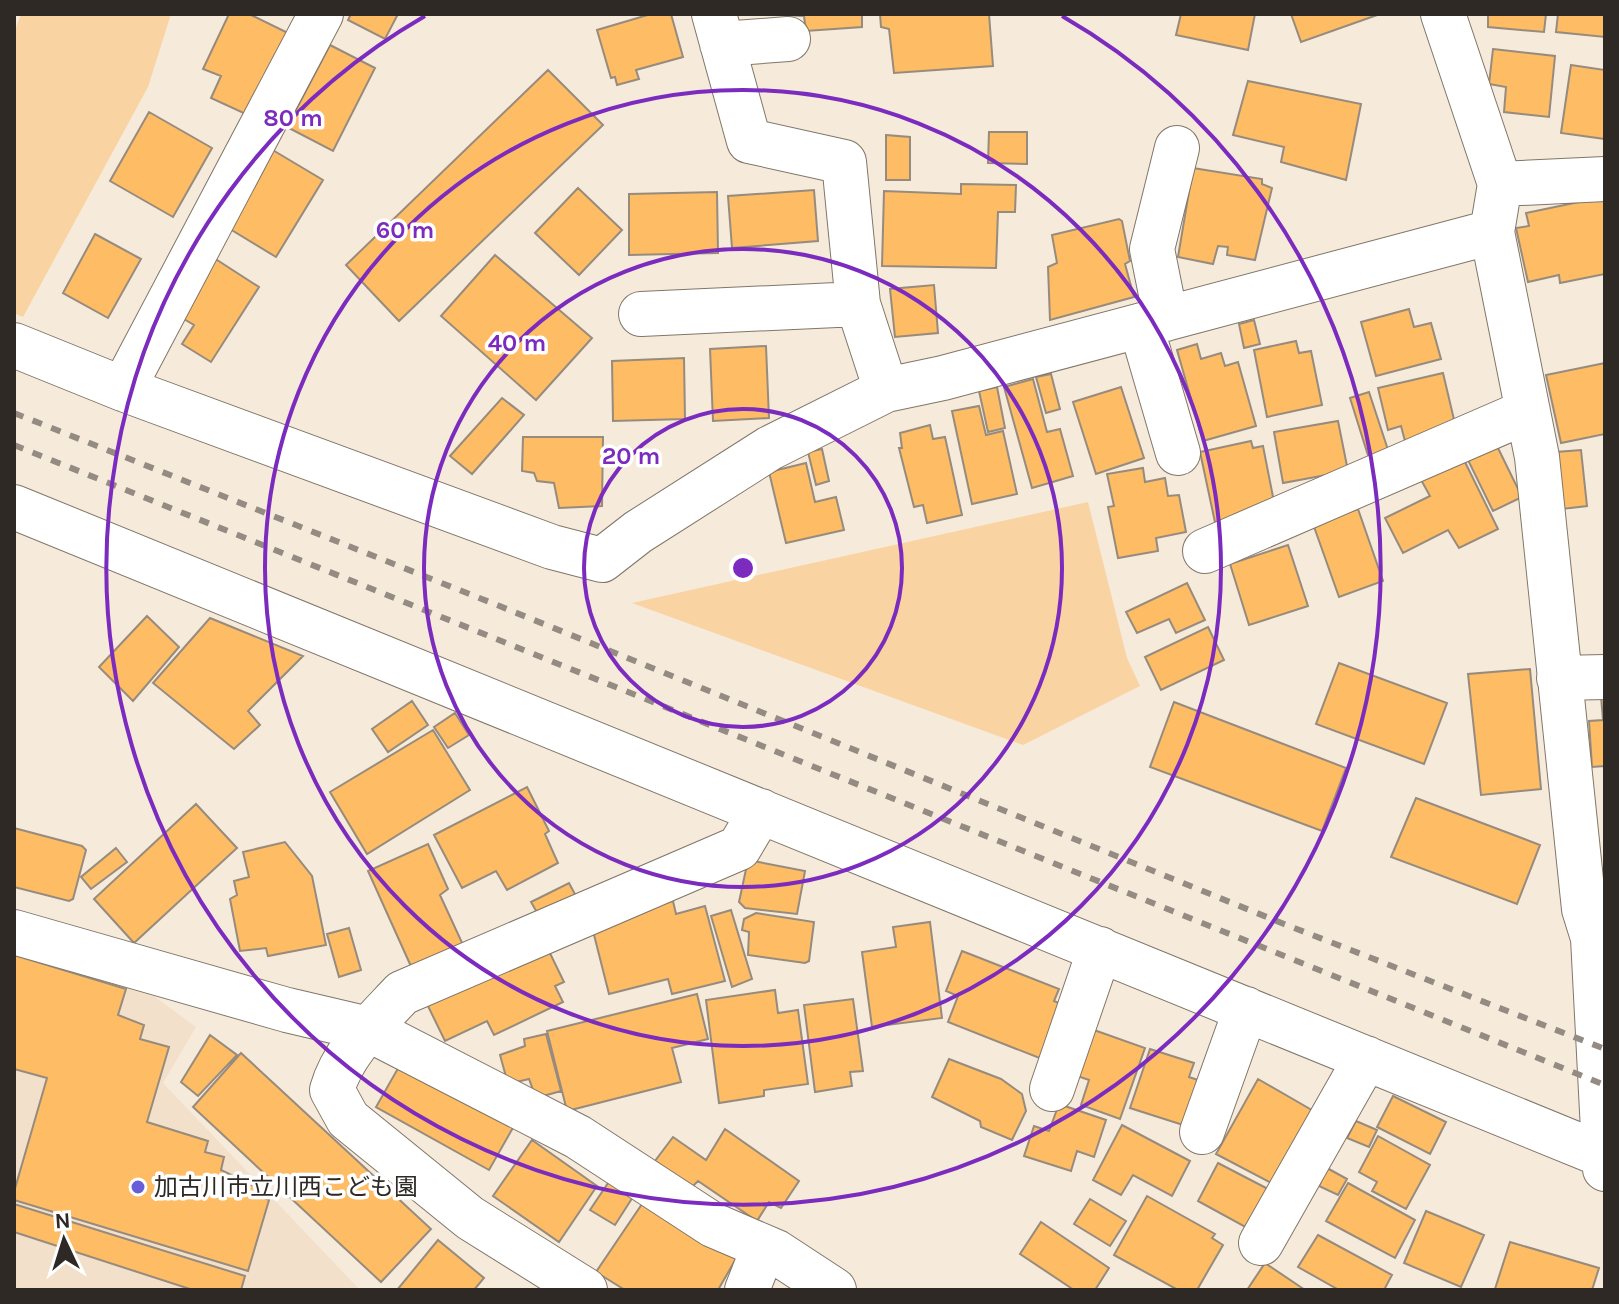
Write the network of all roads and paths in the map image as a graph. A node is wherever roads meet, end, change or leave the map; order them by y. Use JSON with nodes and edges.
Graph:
{"nodes":[{"id":1,"x":321,"y":14,"type":"edge"},
{"id":2,"x":1443,"y":14,"type":"edge"},
{"id":3,"x":718,"y":29,"type":"edge"},
{"id":4,"x":788,"y":39,"type":"dead end"},
{"id":5,"x":1177,"y":148,"type":"dead end"},
{"id":6,"x":1605,"y":179,"type":"edge"},
{"id":7,"x":1500,"y":184,"type":"junction"},
{"id":8,"x":1492,"y":232,"type":"junction"},
{"id":9,"x":858,"y":304,"type":"junction"},
{"id":10,"x":641,"y":314,"type":"dead end"},
{"id":11,"x":1153,"y":322,"type":"junction"},
{"id":12,"x":14,"y":345,"type":"edge"},
{"id":13,"x":123,"y":389,"type":"junction"},
{"id":14,"x":886,"y":390,"type":"junction"},
{"id":15,"x":1528,"y":411,"type":"junction"},
{"id":16,"x":1178,"y":453,"type":"dead end"},
{"id":17,"x":14,"y":507,"type":"edge"},
{"id":18,"x":1205,"y":551,"type":"dead end"},
{"id":19,"x":1605,"y":677,"type":"edge"},
{"id":20,"x":1559,"y":678,"type":"junction"},
{"id":21,"x":761,"y":811,"type":"junction"},
{"id":22,"x":14,"y":932,"type":"edge"},
{"id":23,"x":1599,"y":941,"type":"edge"},
{"id":24,"x":1100,"y":949,"type":"junction"},
{"id":25,"x":1246,"y":1009,"type":"junction"},
{"id":26,"x":368,"y":1029,"type":"junction"},
{"id":27,"x":1366,"y":1058,"type":"junction"},
{"id":28,"x":1052,"y":1089,"type":"dead end"},
{"id":29,"x":1202,"y":1132,"type":"dead end"},
{"id":30,"x":1605,"y":1160,"type":"edge"},
{"id":31,"x":1261,"y":1243,"type":"dead end"},
{"id":32,"x":764,"y":1247,"type":"junction"},
{"id":33,"x":585,"y":1290,"type":"edge"},
{"id":34,"x":747,"y":1290,"type":"edge"},
{"id":35,"x":834,"y":1290,"type":"edge"}],
"edges":[{"from":1,"to":13,"type":"street"},
{"from":2,"to":7,"type":"street"},
{"from":3,"to":4,"type":"street"},
{"from":3,"to":9,"type":"street"},
{"from":5,"to":11,"type":"street"},
{"from":6,"to":7,"type":"street"},
{"from":7,"to":8,"type":"street"},
{"from":8,"to":11,"type":"street"},
{"from":8,"to":15,"type":"street"},
{"from":9,"to":10,"type":"street"},
{"from":9,"to":14,"type":"street"},
{"from":11,"to":14,"type":"street"},
{"from":11,"to":16,"type":"street"},
{"from":12,"to":13,"type":"street"},
{"from":13,"to":14,"type":"street"},
{"from":15,"to":18,"type":"street"},
{"from":15,"to":20,"type":"street"},
{"from":17,"to":21,"type":"street"},
{"from":19,"to":20,"type":"street"},
{"from":20,"to":23,"type":"street"},
{"from":21,"to":24,"type":"street"},
{"from":21,"to":26,"type":"street"},
{"from":22,"to":26,"type":"street"},
{"from":23,"to":30,"type":"street"},
{"from":24,"to":25,"type":"street"},
{"from":24,"to":28,"type":"street"},
{"from":25,"to":27,"type":"street"},
{"from":25,"to":29,"type":"street"},
{"from":26,"to":32,"type":"street"},
{"from":26,"to":33,"type":"street"},
{"from":27,"to":30,"type":"street"},
{"from":27,"to":31,"type":"street"},
{"from":32,"to":34,"type":"street"},
{"from":32,"to":35,"type":"street"}]}
